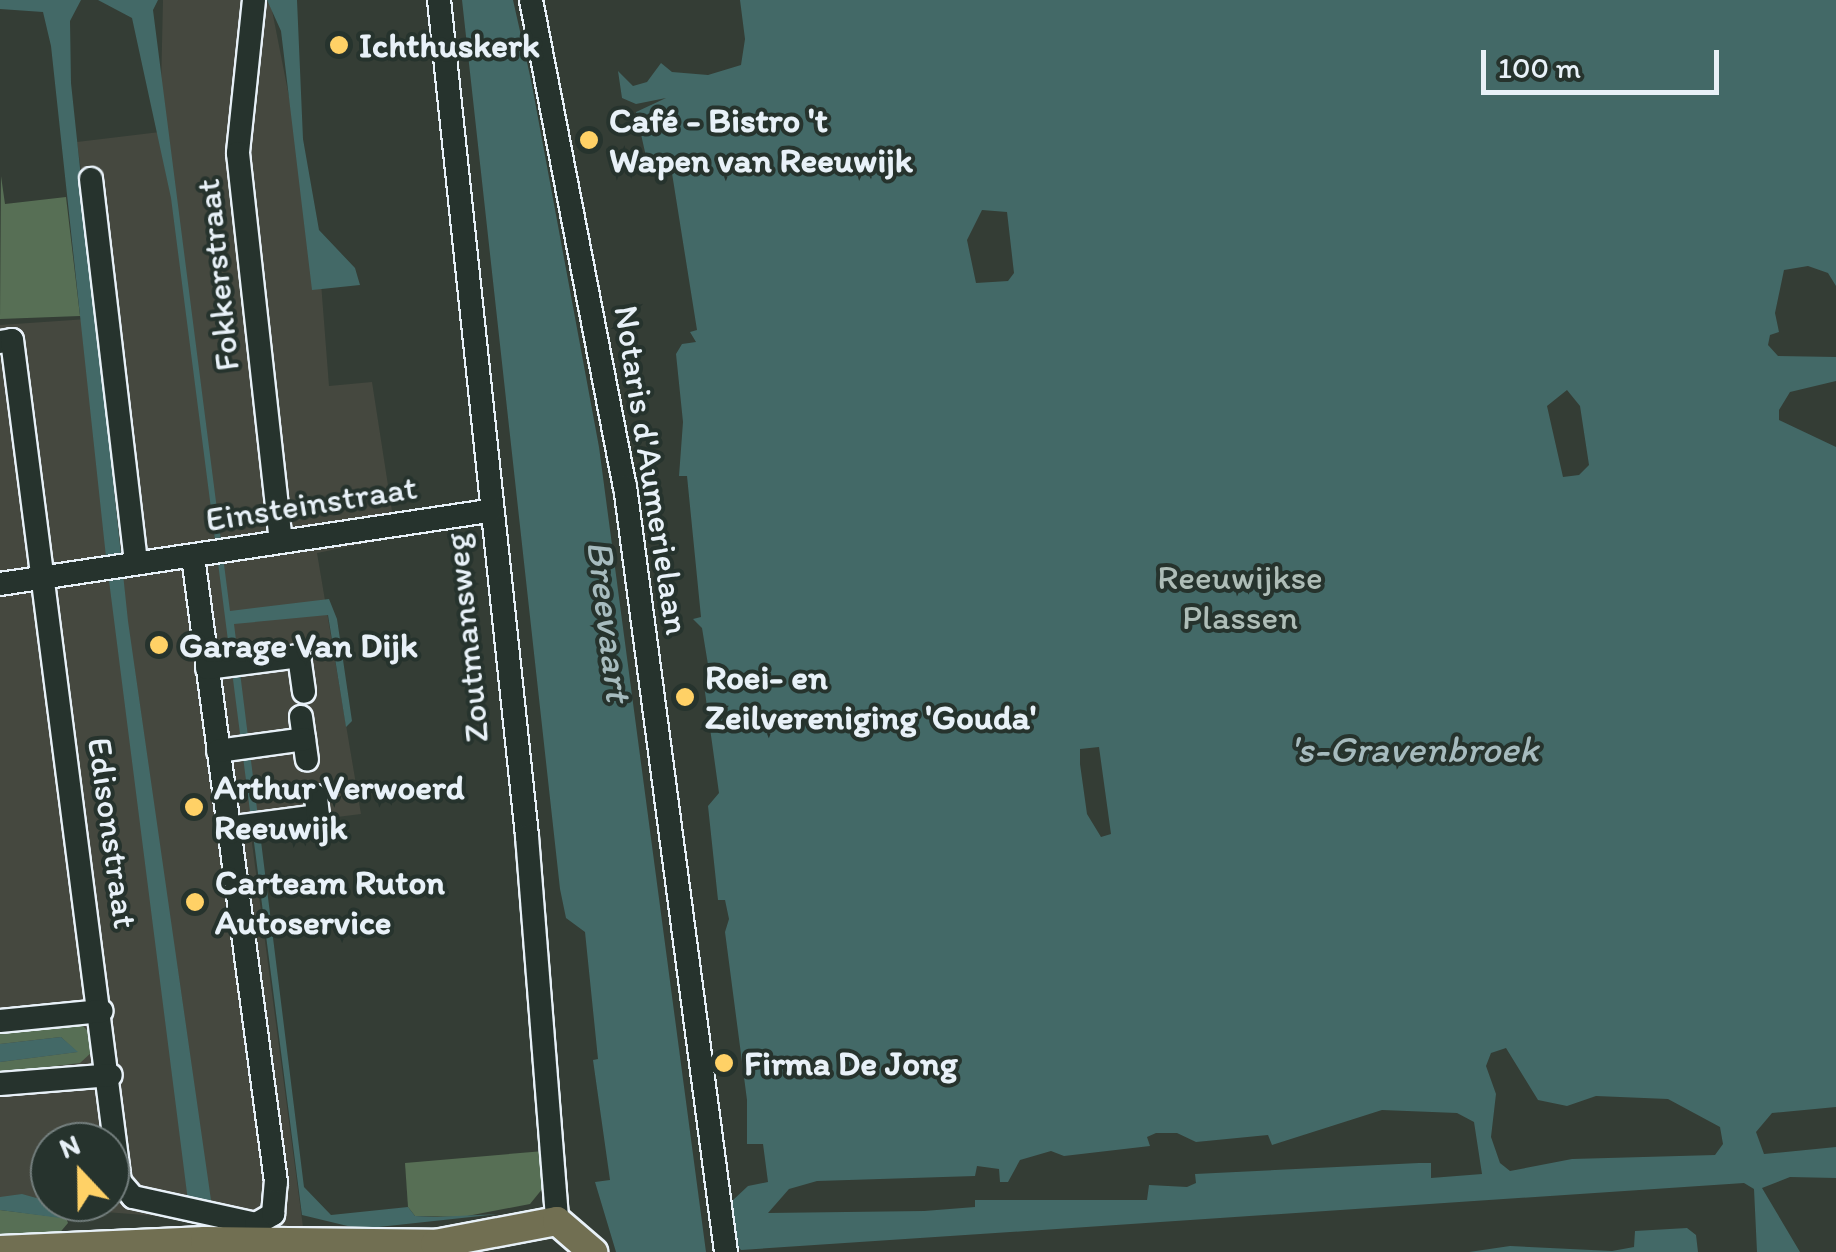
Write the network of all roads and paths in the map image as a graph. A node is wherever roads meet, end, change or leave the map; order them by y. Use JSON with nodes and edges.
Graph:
{"nodes":[{"id":1,"x":254,"y":0,"type":"edge"},
{"id":2,"x":439,"y":0,"type":"edge"},
{"id":3,"x":530,"y":0,"type":"edge"},
{"id":4,"x":92,"y":179,"type":"dead end"},
{"id":5,"x":0,"y":342,"type":"edge"},
{"id":6,"x":491,"y":512,"type":"junction"},
{"id":7,"x":282,"y":542,"type":"junction"},
{"id":8,"x":209,"y":554,"type":"junction"},
{"id":9,"x":124,"y":565,"type":"junction"},
{"id":10,"x":43,"y":577,"type":"junction"},
{"id":11,"x":0,"y":584,"type":"edge"},
{"id":12,"x":226,"y":666,"type":"junction"},
{"id":13,"x":304,"y":692,"type":"dead end"},
{"id":14,"x":304,"y":739,"type":"dead end"},
{"id":15,"x":237,"y":748,"type":"junction"},
{"id":16,"x":316,"y":796,"type":"dead end"},
{"id":17,"x":246,"y":826,"type":"junction"},
{"id":18,"x":102,"y":1011,"type":"junction"},
{"id":19,"x":0,"y":1021,"type":"edge"},
{"id":20,"x":110,"y":1075,"type":"junction"},
{"id":21,"x":0,"y":1084,"type":"edge"},
{"id":22,"x":273,"y":1214,"type":"joint"},
{"id":23,"x":557,"y":1221,"type":"junction"},
{"id":24,"x":137,"y":1248,"type":"edge"},
{"id":25,"x":0,"y":1250,"type":"edge"},
{"id":26,"x":593,"y":1252,"type":"edge"},
{"id":27,"x":726,"y":1252,"type":"edge"}],
"edges":[{"from":1,"to":7,"type":"street","name":"Fokkerstraat"},
{"from":2,"to":6,"type":"street","name":"Zoutmansweg"},
{"from":3,"to":27,"type":"street","name":"Notaris d'Aumerielaan"},
{"from":4,"to":9,"type":"street"},
{"from":5,"to":10,"type":"street","name":"Edisonstraat"},
{"from":6,"to":7,"type":"street","name":"Einsteinstraat"},
{"from":6,"to":23,"type":"street","name":"Zoutmansweg"},
{"from":7,"to":8,"type":"street","name":"Einsteinstraat"},
{"from":8,"to":9,"type":"street"},
{"from":8,"to":12,"type":"street","name":"Einsteinstraat"},
{"from":9,"to":10,"type":"street"},
{"from":10,"to":11,"type":"street"},
{"from":10,"to":18,"type":"street","name":"Edisonstraat"},
{"from":12,"to":13,"type":"street"},
{"from":12,"to":15,"type":"street","name":"Einsteinstraat"},
{"from":14,"to":15,"type":"street"},
{"from":15,"to":17,"type":"street","name":"Einsteinstraat"},
{"from":16,"to":17,"type":"street"},
{"from":17,"to":22,"type":"street","name":"Einsteinstraat"},
{"from":18,"to":19,"type":"street"},
{"from":18,"to":20,"type":"street","name":"Edisonstraat"},
{"from":20,"to":21,"type":"street"},
{"from":20,"to":22,"type":"street","name":"Edisonstraat"},
{"from":23,"to":24,"type":"main road"},
{"from":23,"to":26,"type":"main road"},
{"from":24,"to":25,"type":"main road"}]}
